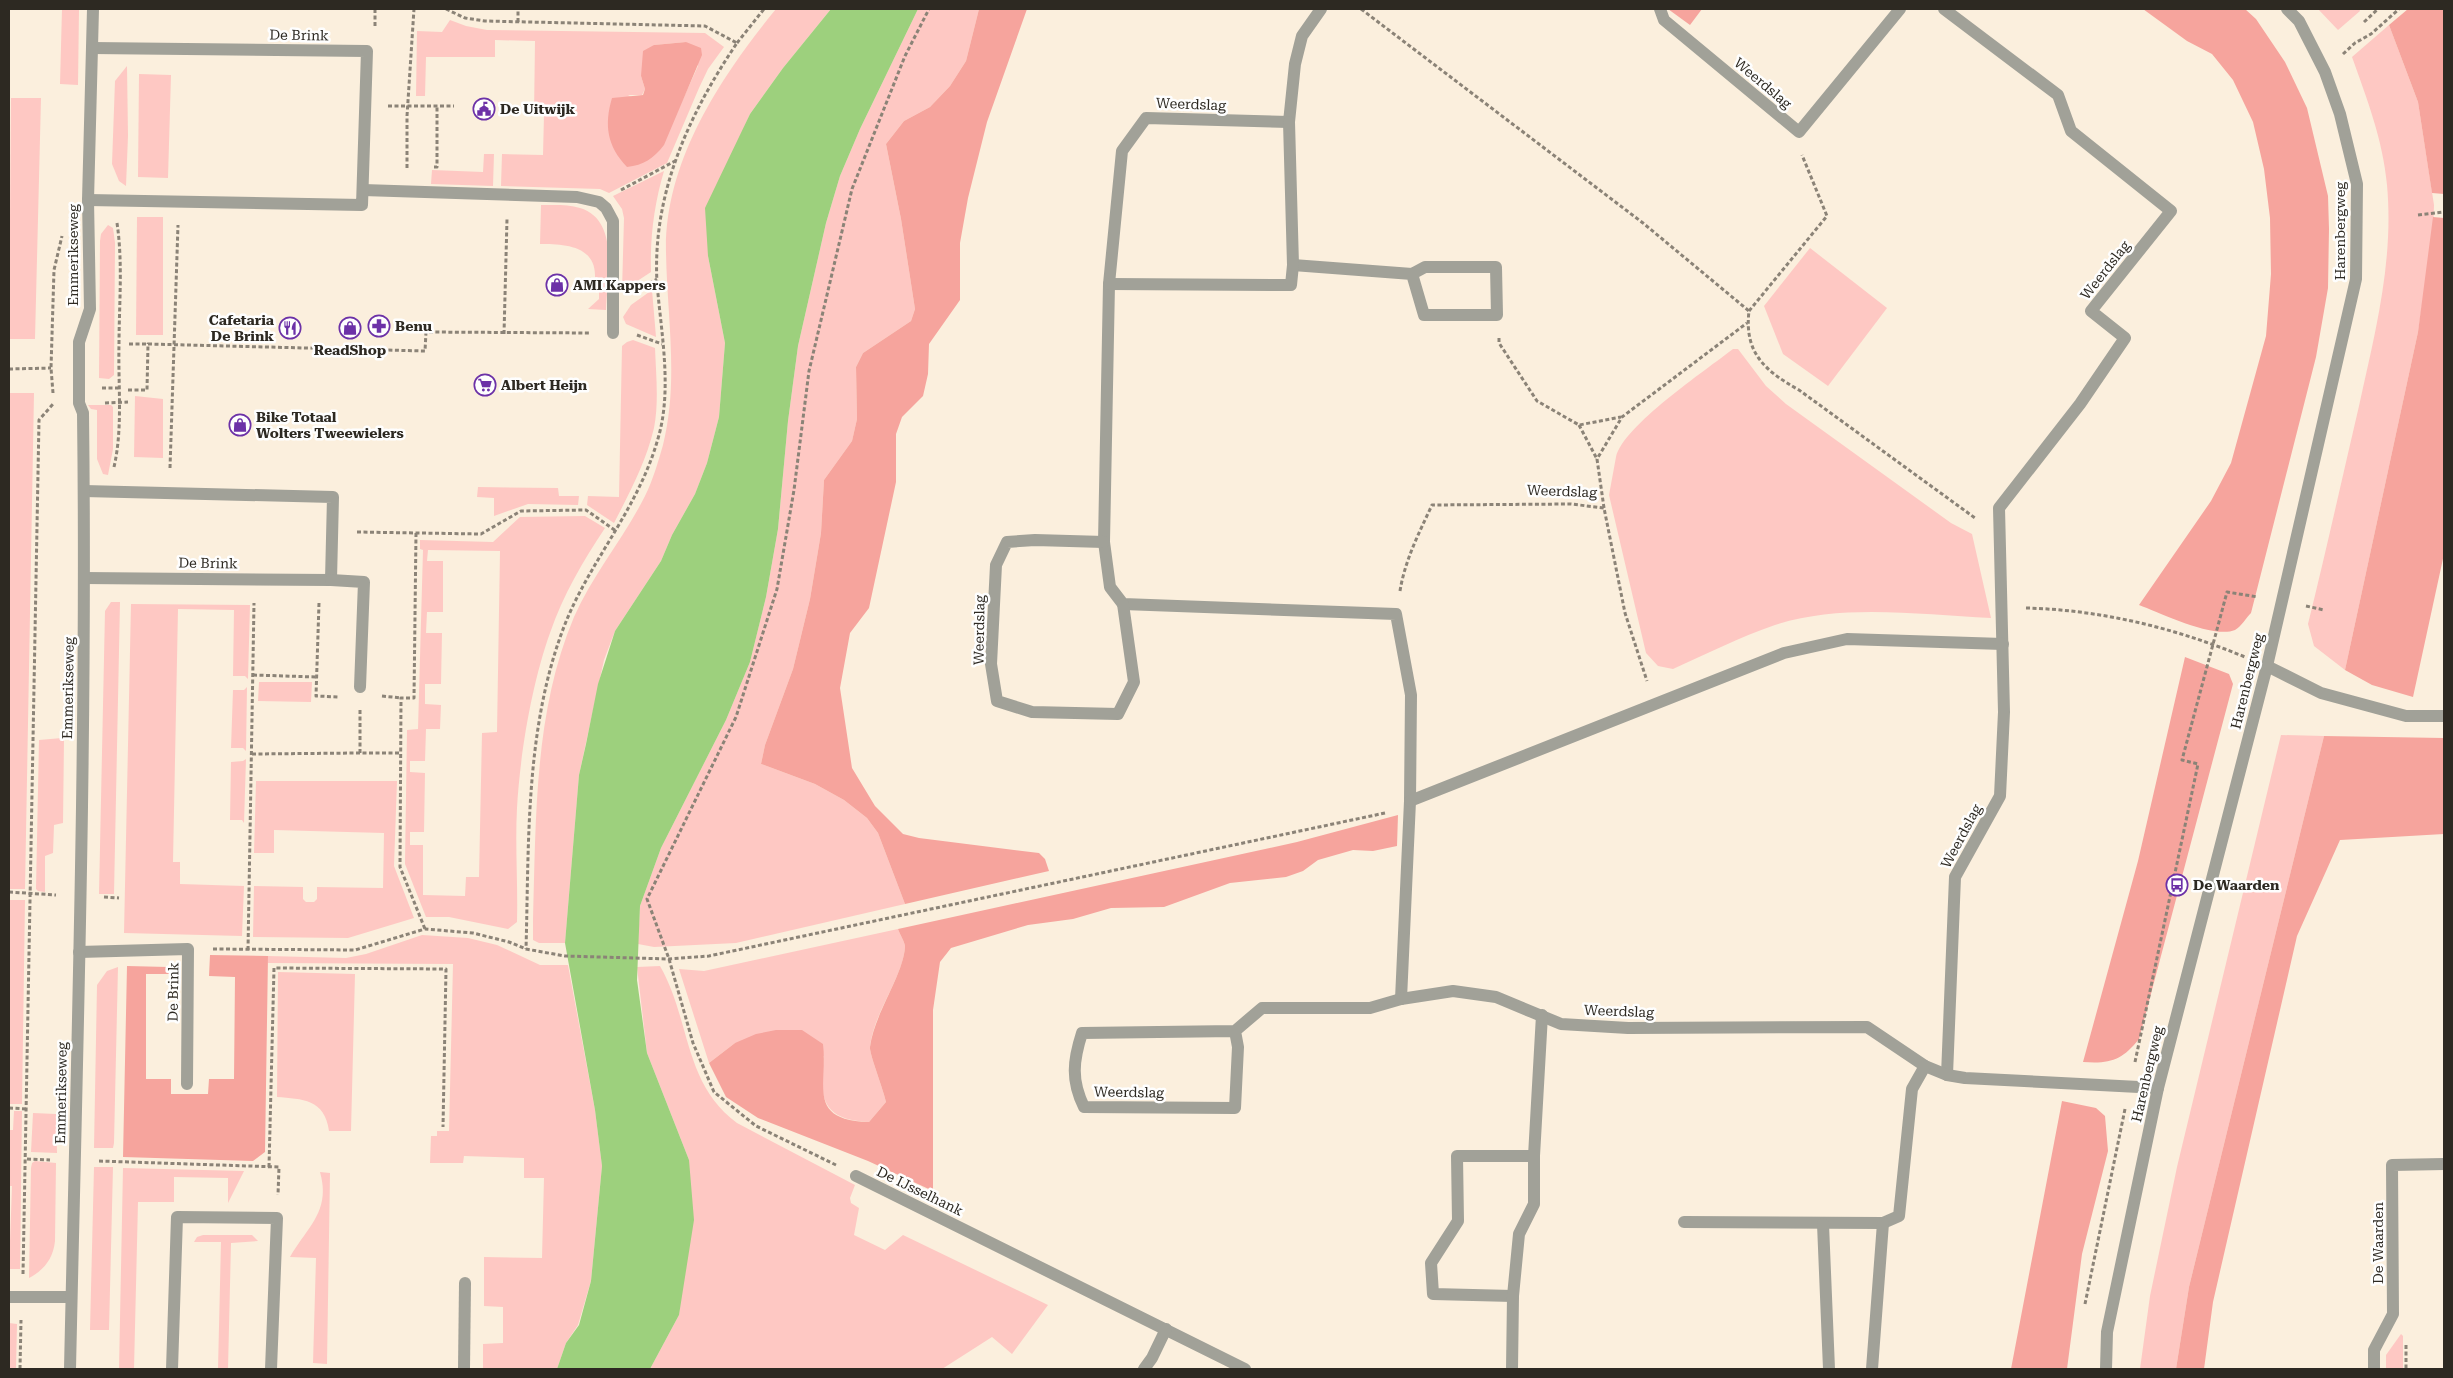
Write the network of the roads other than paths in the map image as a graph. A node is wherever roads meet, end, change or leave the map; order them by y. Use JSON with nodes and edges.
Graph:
{"nodes":[{"id":1,"x":93,"y":9,"type":"edge"},
{"id":2,"x":1322,"y":9,"type":"edge"},
{"id":3,"x":1660,"y":9,"type":"edge"},
{"id":4,"x":1900,"y":9,"type":"edge"},
{"id":5,"x":1944,"y":9,"type":"edge"},
{"id":6,"x":2287,"y":9,"type":"edge"},
{"id":7,"x":92,"y":48,"type":"junction"},
{"id":8,"x":1289,"y":122,"type":"junction"},
{"id":9,"x":362,"y":190,"type":"junction"},
{"id":10,"x":88,"y":200,"type":"junction"},
{"id":11,"x":1293,"y":265,"type":"junction"},
{"id":12,"x":1412,"y":274,"type":"junction"},
{"id":13,"x":1109,"y":284,"type":"junction"},
{"id":14,"x":613,"y":333,"type":"road end"},
{"id":15,"x":84,"y":491,"type":"junction"},
{"id":16,"x":1104,"y":542,"type":"junction"},
{"id":17,"x":84,"y":578,"type":"junction"},
{"id":18,"x":331,"y":580,"type":"junction"},
{"id":19,"x":1123,"y":604,"type":"junction"},
{"id":20,"x":2003,"y":644,"type":"junction"},
{"id":21,"x":2266,"y":666,"type":"junction"},
{"id":22,"x":360,"y":687,"type":"road end"},
{"id":23,"x":2444,"y":716,"type":"edge"},
{"id":24,"x":1410,"y":801,"type":"junction"},
{"id":25,"x":79,"y":952,"type":"junction"},
{"id":26,"x":1401,"y":999,"type":"junction"},
{"id":27,"x":1542,"y":1015,"type":"junction"},
{"id":28,"x":1235,"y":1031,"type":"junction"},
{"id":29,"x":1925,"y":1066,"type":"junction"},
{"id":30,"x":1947,"y":1074,"type":"junction"},
{"id":31,"x":187,"y":1084,"type":"dead end"},
{"id":32,"x":2158,"y":1088,"type":"junction"},
{"id":33,"x":1534,"y":1156,"type":"junction"},
{"id":34,"x":2444,"y":1164,"type":"edge"},
{"id":35,"x":856,"y":1176,"type":"road end"},
{"id":36,"x":1684,"y":1222,"type":"dead end"},
{"id":37,"x":1883,"y":1223,"type":"junction"},
{"id":38,"x":1823,"y":1224,"type":"junction"},
{"id":39,"x":465,"y":1283,"type":"dead end"},
{"id":40,"x":1513,"y":1296,"type":"junction"},
{"id":41,"x":9,"y":1297,"type":"edge"},
{"id":42,"x":71,"y":1297,"type":"junction"},
{"id":43,"x":1166,"y":1330,"type":"junction"},
{"id":44,"x":70,"y":1369,"type":"edge"},
{"id":45,"x":172,"y":1369,"type":"edge"},
{"id":46,"x":271,"y":1369,"type":"edge"},
{"id":47,"x":464,"y":1369,"type":"edge"},
{"id":48,"x":1144,"y":1369,"type":"edge"},
{"id":49,"x":1245,"y":1369,"type":"edge"},
{"id":50,"x":1512,"y":1369,"type":"edge"},
{"id":51,"x":1829,"y":1369,"type":"edge"},
{"id":52,"x":1872,"y":1369,"type":"edge"},
{"id":53,"x":2106,"y":1369,"type":"edge"},
{"id":54,"x":2374,"y":1369,"type":"edge"}],
"edges":[{"from":1,"to":7,"type":"street","name":"Emmerikseweg"},
{"from":2,"to":8,"type":"street"},
{"from":3,"to":4,"type":"street","name":"Weerdslag"},
{"from":5,"to":20,"type":"street","name":"Weerdslag"},
{"from":6,"to":21,"type":"street","name":"Harenbergweg"},
{"from":7,"to":9,"type":"street","name":"De Brink"},
{"from":7,"to":10,"type":"street","name":"Emmerikseweg"},
{"from":8,"to":11,"type":"street"},
{"from":8,"to":13,"type":"street","name":"Weerdslag"},
{"from":9,"to":10,"type":"street"},
{"from":9,"to":14,"type":"street"},
{"from":10,"to":15,"type":"street","name":"Emmerikseweg"},
{"from":11,"to":12,"type":"street"},
{"from":11,"to":13,"type":"street"},
{"from":12,"to":12,"type":"street"},
{"from":13,"to":16,"type":"street","name":"Weerdslag"},
{"from":15,"to":17,"type":"street","name":"Emmerikseweg"},
{"from":15,"to":18,"type":"street"},
{"from":16,"to":19,"type":"street","name":"Weerdslag"},
{"from":16,"to":19,"type":"street","name":"Weerdslag"},
{"from":17,"to":18,"type":"street","name":"De Brink"},
{"from":17,"to":25,"type":"street","name":"Emmerikseweg"},
{"from":18,"to":22,"type":"street","name":"De Brink"},
{"from":19,"to":24,"type":"street"},
{"from":20,"to":24,"type":"street"},
{"from":20,"to":30,"type":"street","name":"Weerdslag"},
{"from":21,"to":23,"type":"street"},
{"from":21,"to":32,"type":"street","name":"Harenbergweg"},
{"from":24,"to":26,"type":"street"},
{"from":25,"to":31,"type":"street","name":"De Brink"},
{"from":25,"to":42,"type":"street","name":"Emmerikseweg"},
{"from":26,"to":27,"type":"street","name":"Weerdslag"},
{"from":26,"to":28,"type":"street","name":"Weerdslag"},
{"from":27,"to":29,"type":"street","name":"Weerdslag"},
{"from":27,"to":33,"type":"street"},
{"from":28,"to":28,"type":"street","name":"Weerdslag"},
{"from":29,"to":30,"type":"street","name":"Weerdslag"},
{"from":29,"to":37,"type":"street"},
{"from":30,"to":32,"type":"street","name":"Weerdslag"},
{"from":32,"to":53,"type":"street","name":"Harenbergweg"},
{"from":33,"to":40,"type":"street"},
{"from":33,"to":40,"type":"street"},
{"from":34,"to":54,"type":"street","name":"De Waarden"},
{"from":35,"to":43,"type":"street","name":"De IJsselhank"},
{"from":36,"to":38,"type":"street"},
{"from":37,"to":38,"type":"street"},
{"from":37,"to":52,"type":"street"},
{"from":38,"to":51,"type":"street"},
{"from":39,"to":47,"type":"street"},
{"from":40,"to":50,"type":"street"},
{"from":41,"to":42,"type":"street"},
{"from":42,"to":44,"type":"street","name":"Emmerikseweg"},
{"from":43,"to":48,"type":"street"},
{"from":43,"to":49,"type":"street","name":"De IJsselhank"},
{"from":45,"to":46,"type":"street"}]}
